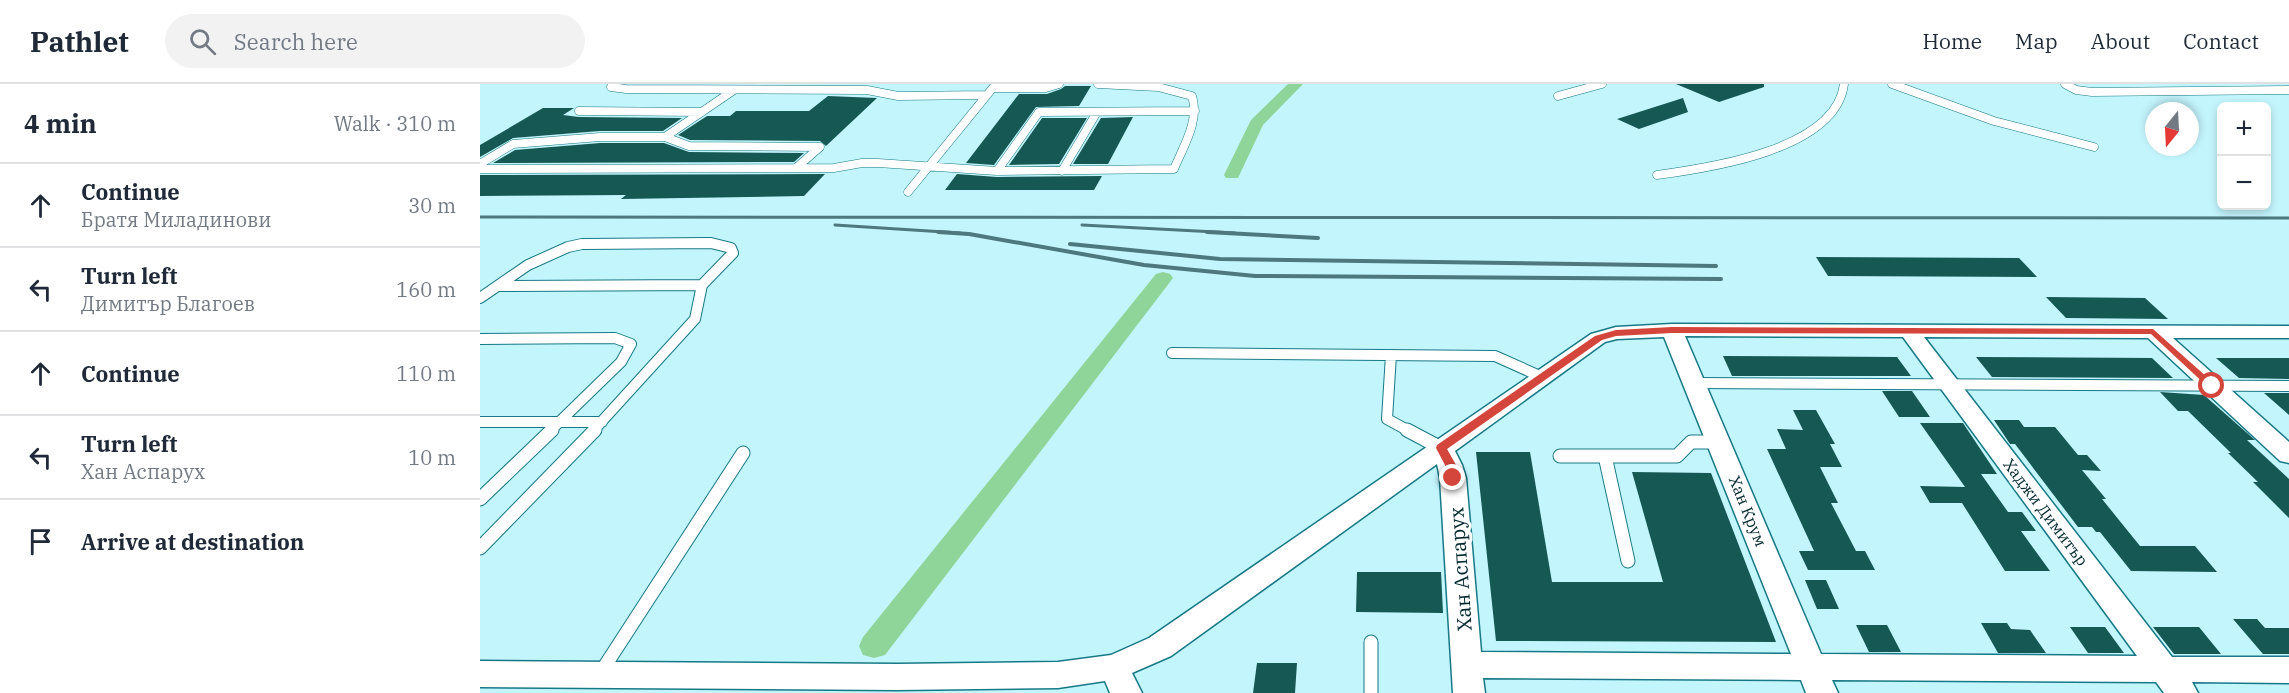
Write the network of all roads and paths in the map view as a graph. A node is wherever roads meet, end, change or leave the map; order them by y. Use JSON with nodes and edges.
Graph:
{"nodes":[{"id":1,"x":612,"y":84,"type":"edge"},
{"id":2,"x":1059,"y":84,"type":"edge"},
{"id":3,"x":1098,"y":84,"type":"edge"},
{"id":4,"x":1602,"y":84,"type":"edge"},
{"id":5,"x":1844,"y":84,"type":"edge"},
{"id":6,"x":1892,"y":84,"type":"edge"},
{"id":7,"x":2065,"y":84,"type":"edge"},
{"id":8,"x":2184,"y":84,"type":"edge"},
{"id":9,"x":2272,"y":84,"type":"edge"},
{"id":10,"x":994,"y":86,"type":"edge"},
{"id":11,"x":734,"y":90,"type":"junction"},
{"id":12,"x":2286,"y":90,"type":"edge"},
{"id":13,"x":2198,"y":92,"type":"junction"},
{"id":14,"x":987,"y":95,"type":"junction"},
{"id":15,"x":1558,"y":96,"type":"dead end"},
{"id":16,"x":579,"y":111,"type":"dead end"},
{"id":17,"x":1195,"y":111,"type":"junction"},
{"id":18,"x":702,"y":112,"type":"junction"},
{"id":19,"x":1097,"y":112,"type":"junction"},
{"id":20,"x":665,"y":137,"type":"junction"},
{"id":21,"x":2094,"y":147,"type":"dead end"},
{"id":22,"x":480,"y":164,"type":"edge"},
{"id":23,"x":927,"y":166,"type":"junction"},
{"id":24,"x":796,"y":168,"type":"junction"},
{"id":25,"x":480,"y":169,"type":"edge"},
{"id":26,"x":997,"y":171,"type":"junction"},
{"id":27,"x":1062,"y":171,"type":"junction"},
{"id":28,"x":1657,"y":175,"type":"dead end"},
{"id":29,"x":908,"y":192,"type":"dead end"},
{"id":30,"x":702,"y":285,"type":"junction"},
{"id":31,"x":498,"y":286,"type":"junction"},
{"id":32,"x":480,"y":298,"type":"edge"},
{"id":33,"x":1672,"y":330,"type":"junction"},
{"id":34,"x":1909,"y":331,"type":"junction"},
{"id":35,"x":2153,"y":332,"type":"junction"},
{"id":36,"x":2289,"y":332,"type":"edge"},
{"id":37,"x":480,"y":339,"type":"edge"},
{"id":38,"x":1172,"y":353,"type":"dead end"},
{"id":39,"x":1391,"y":355,"type":"junction"},
{"id":40,"x":1542,"y":377,"type":"junction"},
{"id":41,"x":1695,"y":383,"type":"junction"},
{"id":42,"x":1950,"y":385,"type":"junction"},
{"id":43,"x":2212,"y":386,"type":"junction"},
{"id":44,"x":2289,"y":386,"type":"edge"},
{"id":45,"x":480,"y":422,"type":"edge"},
{"id":46,"x":560,"y":422,"type":"junction"},
{"id":47,"x":602,"y":422,"type":"junction"},
{"id":48,"x":1719,"y":442,"type":"junction"},
{"id":49,"x":1441,"y":448,"type":"junction"},
{"id":50,"x":743,"y":453,"type":"dead end"},
{"id":51,"x":2289,"y":455,"type":"edge"},
{"id":52,"x":1560,"y":456,"type":"dead end"},
{"id":53,"x":1605,"y":456,"type":"junction"},
{"id":54,"x":480,"y":499,"type":"edge"},
{"id":55,"x":480,"y":548,"type":"edge"},
{"id":56,"x":1628,"y":561,"type":"dead end"},
{"id":57,"x":1371,"y":642,"type":"dead end"},
{"id":58,"x":2289,"y":670,"type":"edge"},
{"id":59,"x":480,"y":674,"type":"edge"},
{"id":60,"x":599,"y":675,"type":"junction"},
{"id":61,"x":1468,"y":679,"type":"edge"},
{"id":62,"x":1120,"y":680,"type":"edge"},
{"id":63,"x":1817,"y":680,"type":"edge"},
{"id":64,"x":2173,"y":681,"type":"edge"},
{"id":65,"x":894,"y":685,"type":"edge"},
{"id":66,"x":569,"y":693,"type":"edge"},
{"id":67,"x":1371,"y":693,"type":"edge"}],
"edges":[{"from":1,"to":11,"type":"lane"},
{"from":2,"to":10,"type":"lane"},
{"from":3,"to":17,"type":"lane"},
{"from":4,"to":15,"type":"lane"},
{"from":5,"to":28,"type":"lane"},
{"from":6,"to":21,"type":"lane"},
{"from":7,"to":13,"type":"lane"},
{"from":8,"to":13,"type":"lane"},
{"from":9,"to":12,"type":"lane"},
{"from":10,"to":14,"type":"lane"},
{"from":11,"to":14,"type":"lane"},
{"from":11,"to":18,"type":"lane"},
{"from":12,"to":13,"type":"lane"},
{"from":14,"to":23,"type":"lane"},
{"from":16,"to":18,"type":"lane"},
{"from":17,"to":19,"type":"lane"},
{"from":17,"to":27,"type":"lane"},
{"from":18,"to":20,"type":"lane"},
{"from":19,"to":26,"type":"lane"},
{"from":19,"to":27,"type":"lane"},
{"from":20,"to":22,"type":"lane"},
{"from":20,"to":24,"type":"lane"},
{"from":23,"to":24,"type":"lane"},
{"from":23,"to":26,"type":"lane"},
{"from":23,"to":29,"type":"lane"},
{"from":24,"to":25,"type":"lane"},
{"from":26,"to":27,"type":"lane"},
{"from":30,"to":31,"type":"lane"},
{"from":30,"to":31,"type":"lane"},
{"from":30,"to":47,"type":"lane"},
{"from":31,"to":32,"type":"lane"},
{"from":33,"to":34,"type":"street"},
{"from":33,"to":40,"type":"street"},
{"from":33,"to":41,"type":"street","name":"Хан Крум"},
{"from":34,"to":35,"type":"street"},
{"from":34,"to":42,"type":"street","name":"Хаджи Димитър"},
{"from":35,"to":36,"type":"street"},
{"from":35,"to":43,"type":"street"},
{"from":37,"to":46,"type":"lane"},
{"from":38,"to":39,"type":"lane"},
{"from":39,"to":40,"type":"lane"},
{"from":39,"to":49,"type":"lane"},
{"from":40,"to":49,"type":"street"},
{"from":41,"to":42,"type":"lane"},
{"from":41,"to":48,"type":"street","name":"Хан Крум"},
{"from":42,"to":43,"type":"lane"},
{"from":42,"to":64,"type":"street","name":"Хаджи Димитър"},
{"from":43,"to":44,"type":"lane"},
{"from":43,"to":51,"type":"street"},
{"from":45,"to":46,"type":"lane"},
{"from":46,"to":47,"type":"lane"},
{"from":46,"to":54,"type":"lane"},
{"from":47,"to":55,"type":"lane"},
{"from":48,"to":53,"type":"lane"},
{"from":48,"to":63,"type":"street","name":"Хан Крум"},
{"from":49,"to":61,"type":"street","name":"Хан Аспарух"},
{"from":49,"to":62,"type":"street"},
{"from":50,"to":60,"type":"lane"},
{"from":52,"to":53,"type":"lane"},
{"from":53,"to":56,"type":"lane"},
{"from":57,"to":67,"type":"lane"},
{"from":58,"to":64,"type":"street"},
{"from":59,"to":60,"type":"street"},
{"from":60,"to":65,"type":"street"},
{"from":60,"to":66,"type":"street"},
{"from":61,"to":63,"type":"street"},
{"from":62,"to":65,"type":"street"},
{"from":63,"to":64,"type":"street"}]}
